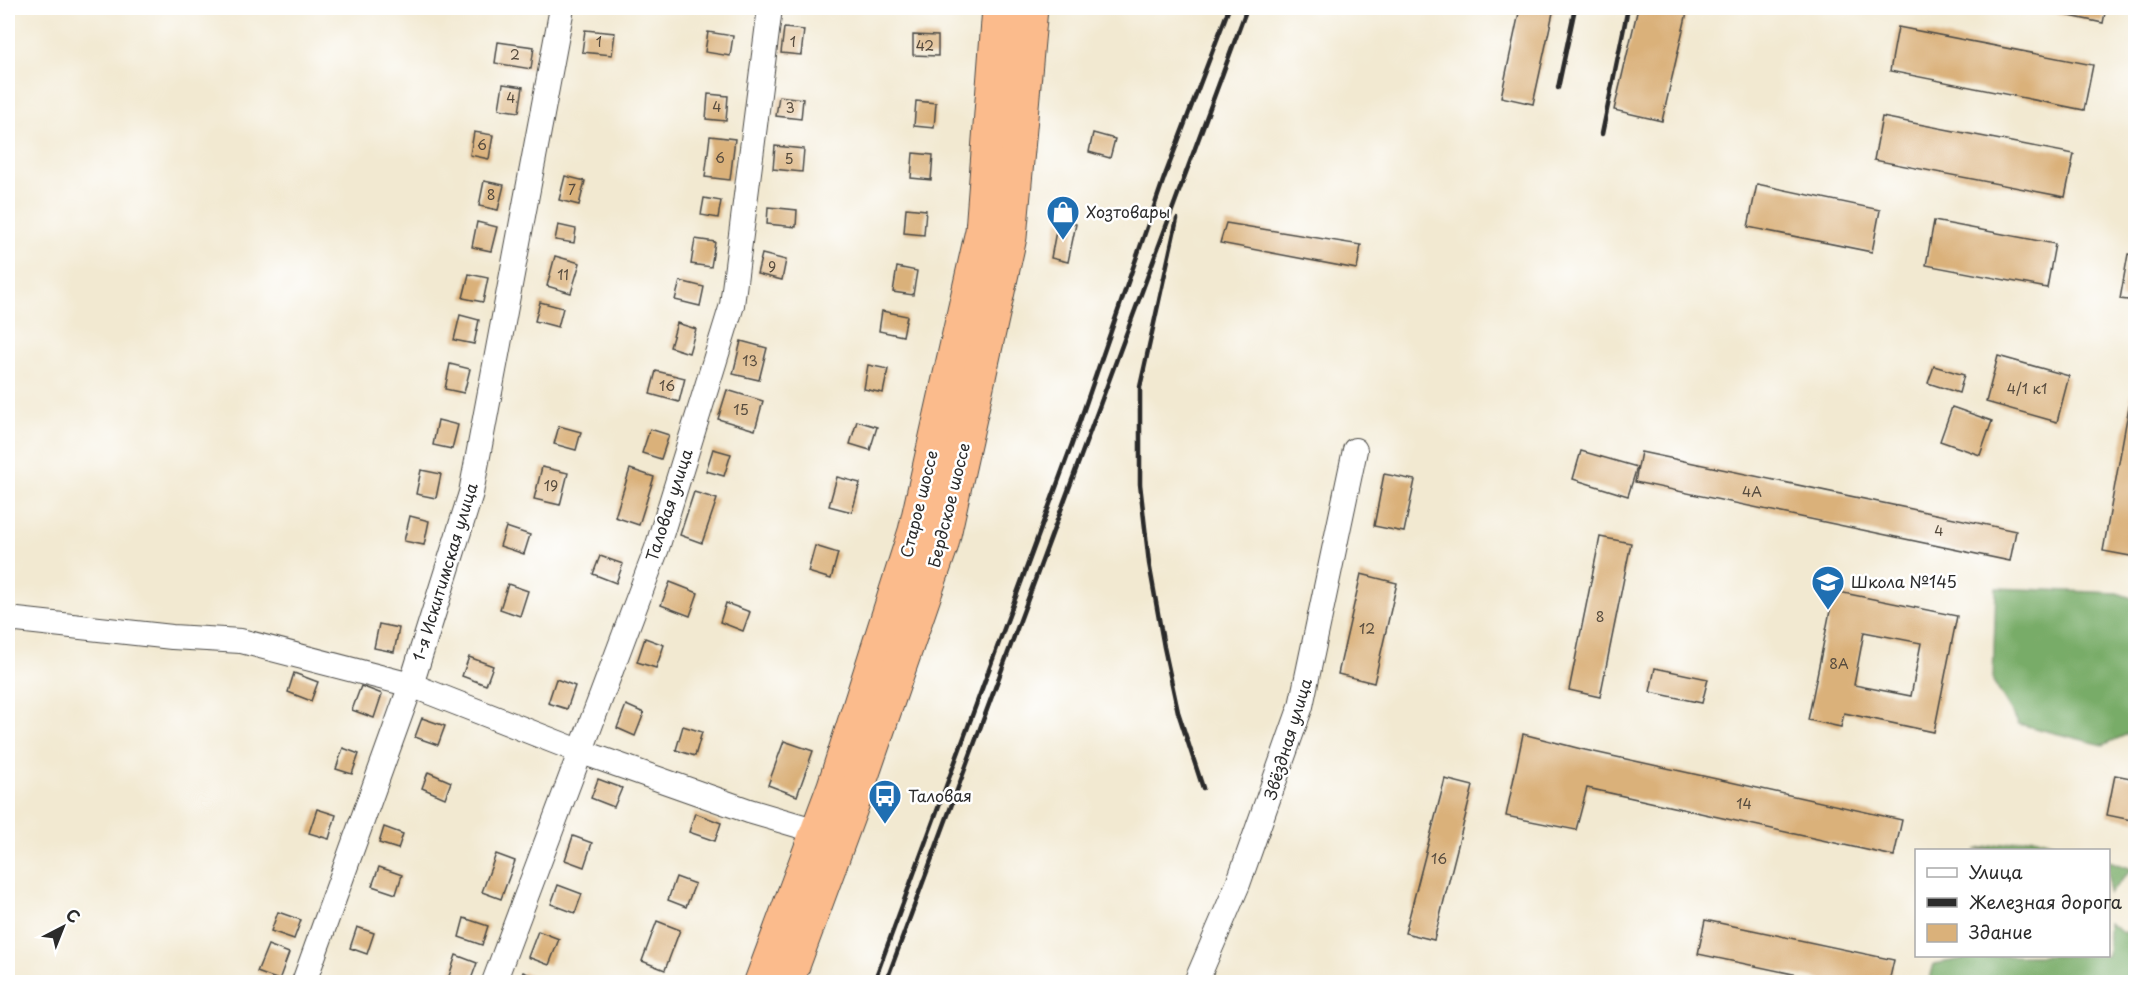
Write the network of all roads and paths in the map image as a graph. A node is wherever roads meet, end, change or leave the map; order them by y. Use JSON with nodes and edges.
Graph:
{"nodes":[{"id":1,"x":562,"y":8,"type":"edge"},
{"id":2,"x":770,"y":8,"type":"edge"},
{"id":3,"x":999,"y":8,"type":"edge"},
{"id":4,"x":1031,"y":8,"type":"edge"},
{"id":5,"x":1354,"y":450,"type":"dead end"},
{"id":6,"x":8,"y":619,"type":"edge"},
{"id":7,"x":411,"y":686,"type":"junction"},
{"id":8,"x":579,"y":752,"type":"junction"},
{"id":9,"x":817,"y":831,"type":"junction"},
{"id":10,"x":304,"y":982,"type":"edge"},
{"id":11,"x":494,"y":982,"type":"edge"},
{"id":12,"x":761,"y":982,"type":"edge"},
{"id":13,"x":787,"y":982,"type":"edge"},
{"id":14,"x":1196,"y":982,"type":"edge"}],
"edges":[{"from":1,"to":7,"type":"street","name":"1-я Искитимская улица"},
{"from":2,"to":8,"type":"street","name":"Таловая улица"},
{"from":3,"to":9,"type":"highway","name":"Старое шоссе"},
{"from":4,"to":13,"type":"highway","name":"Бердское шоссе"},
{"from":5,"to":14,"type":"street","name":"Звёздная улица"},
{"from":6,"to":7,"type":"street"},
{"from":7,"to":8,"type":"street"},
{"from":7,"to":10,"type":"street","name":"1-я Искитимская улица"},
{"from":8,"to":9,"type":"street"},
{"from":8,"to":11,"type":"street","name":"Таловая улица"},
{"from":9,"to":12,"type":"highway","name":"Старое шоссе"}]}
